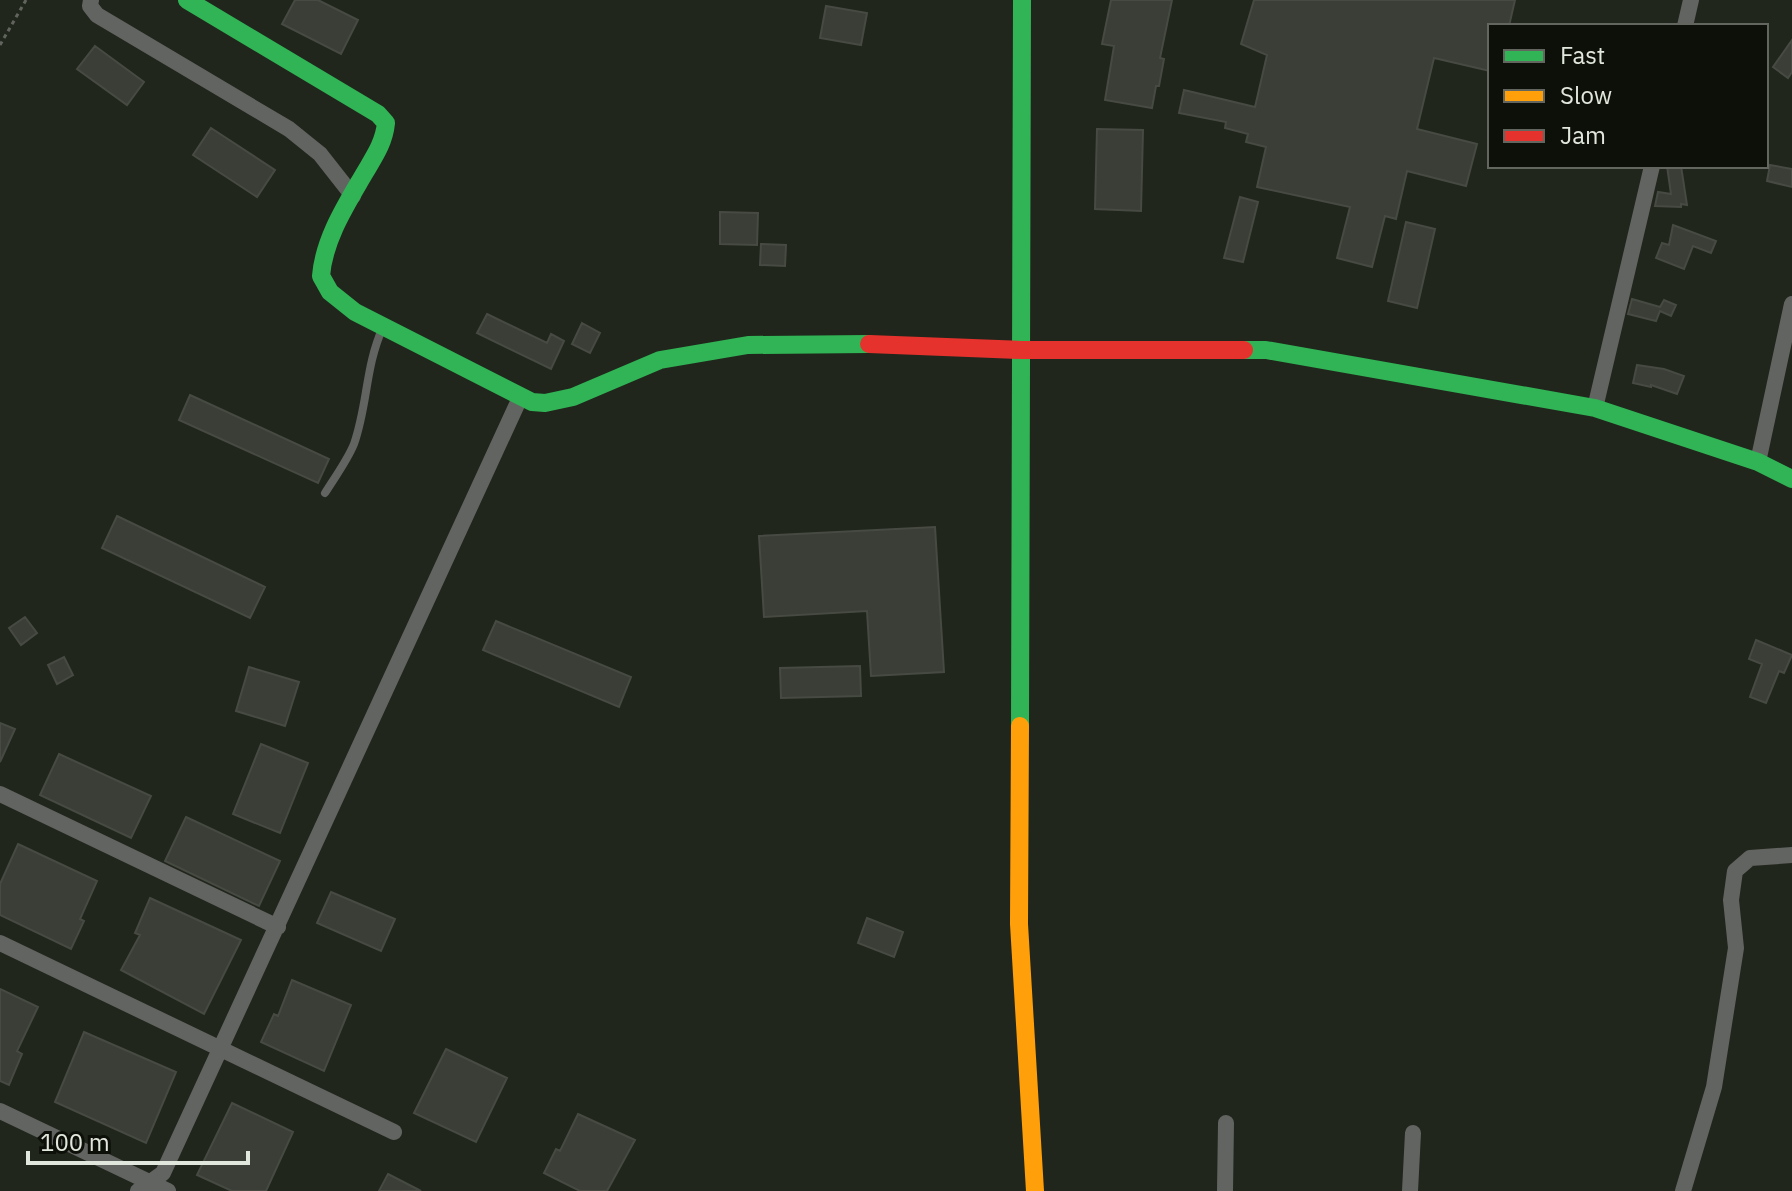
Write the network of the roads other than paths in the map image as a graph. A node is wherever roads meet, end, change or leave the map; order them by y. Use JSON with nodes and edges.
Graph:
{"nodes":[{"id":1,"x":91,"y":0,"type":"edge"},
{"id":2,"x":187,"y":0,"type":"edge"},
{"id":3,"x":1022,"y":0,"type":"edge"},
{"id":4,"x":1691,"y":0,"type":"edge"},
{"id":5,"x":1685,"y":24,"type":"edge"},
{"id":6,"x":1652,"y":168,"type":"edge"},
{"id":7,"x":353,"y":196,"type":"junction"},
{"id":8,"x":1792,"y":304,"type":"edge"},
{"id":9,"x":383,"y":327,"type":"junction"},
{"id":10,"x":1021,"y":350,"type":"junction"},
{"id":11,"x":520,"y":398,"type":"junction"},
{"id":12,"x":1595,"y":408,"type":"junction"},
{"id":13,"x":1758,"y":462,"type":"junction"},
{"id":14,"x":1792,"y":479,"type":"edge"},
{"id":15,"x":325,"y":493,"type":"dead end"},
{"id":16,"x":0,"y":794,"type":"edge"},
{"id":17,"x":1792,"y":855,"type":"edge"},
{"id":18,"x":278,"y":927,"type":"junction"},
{"id":19,"x":0,"y":943,"type":"edge"},
{"id":20,"x":220,"y":1050,"type":"junction"},
{"id":21,"x":0,"y":1111,"type":"edge"},
{"id":22,"x":1226,"y":1123,"type":"dead end"},
{"id":23,"x":394,"y":1132,"type":"dead end"},
{"id":24,"x":1413,"y":1133,"type":"dead end"},
{"id":25,"x":144,"y":1187,"type":"edge"},
{"id":26,"x":168,"y":1191,"type":"edge"},
{"id":27,"x":1035,"y":1191,"type":"edge"},
{"id":28,"x":1225,"y":1191,"type":"edge"},
{"id":29,"x":1410,"y":1191,"type":"edge"},
{"id":30,"x":1683,"y":1191,"type":"edge"}],
"edges":[{"from":1,"to":7,"type":"street"},
{"from":2,"to":7,"type":"street"},
{"from":3,"to":10,"type":"street"},
{"from":4,"to":5,"type":"street"},
{"from":6,"to":12,"type":"street"},
{"from":7,"to":9,"type":"street"},
{"from":8,"to":13,"type":"street"},
{"from":9,"to":11,"type":"street"},
{"from":9,"to":15,"type":"lane"},
{"from":10,"to":11,"type":"street"},
{"from":10,"to":12,"type":"street"},
{"from":10,"to":27,"type":"street"},
{"from":11,"to":18,"type":"street"},
{"from":12,"to":13,"type":"street"},
{"from":13,"to":14,"type":"street"},
{"from":16,"to":18,"type":"street"},
{"from":17,"to":30,"type":"street"},
{"from":18,"to":20,"type":"street"},
{"from":19,"to":20,"type":"street"},
{"from":20,"to":23,"type":"street"},
{"from":20,"to":25,"type":"street"},
{"from":21,"to":25,"type":"street"},
{"from":22,"to":28,"type":"street"},
{"from":24,"to":29,"type":"street"},
{"from":25,"to":26,"type":"street"}]}
